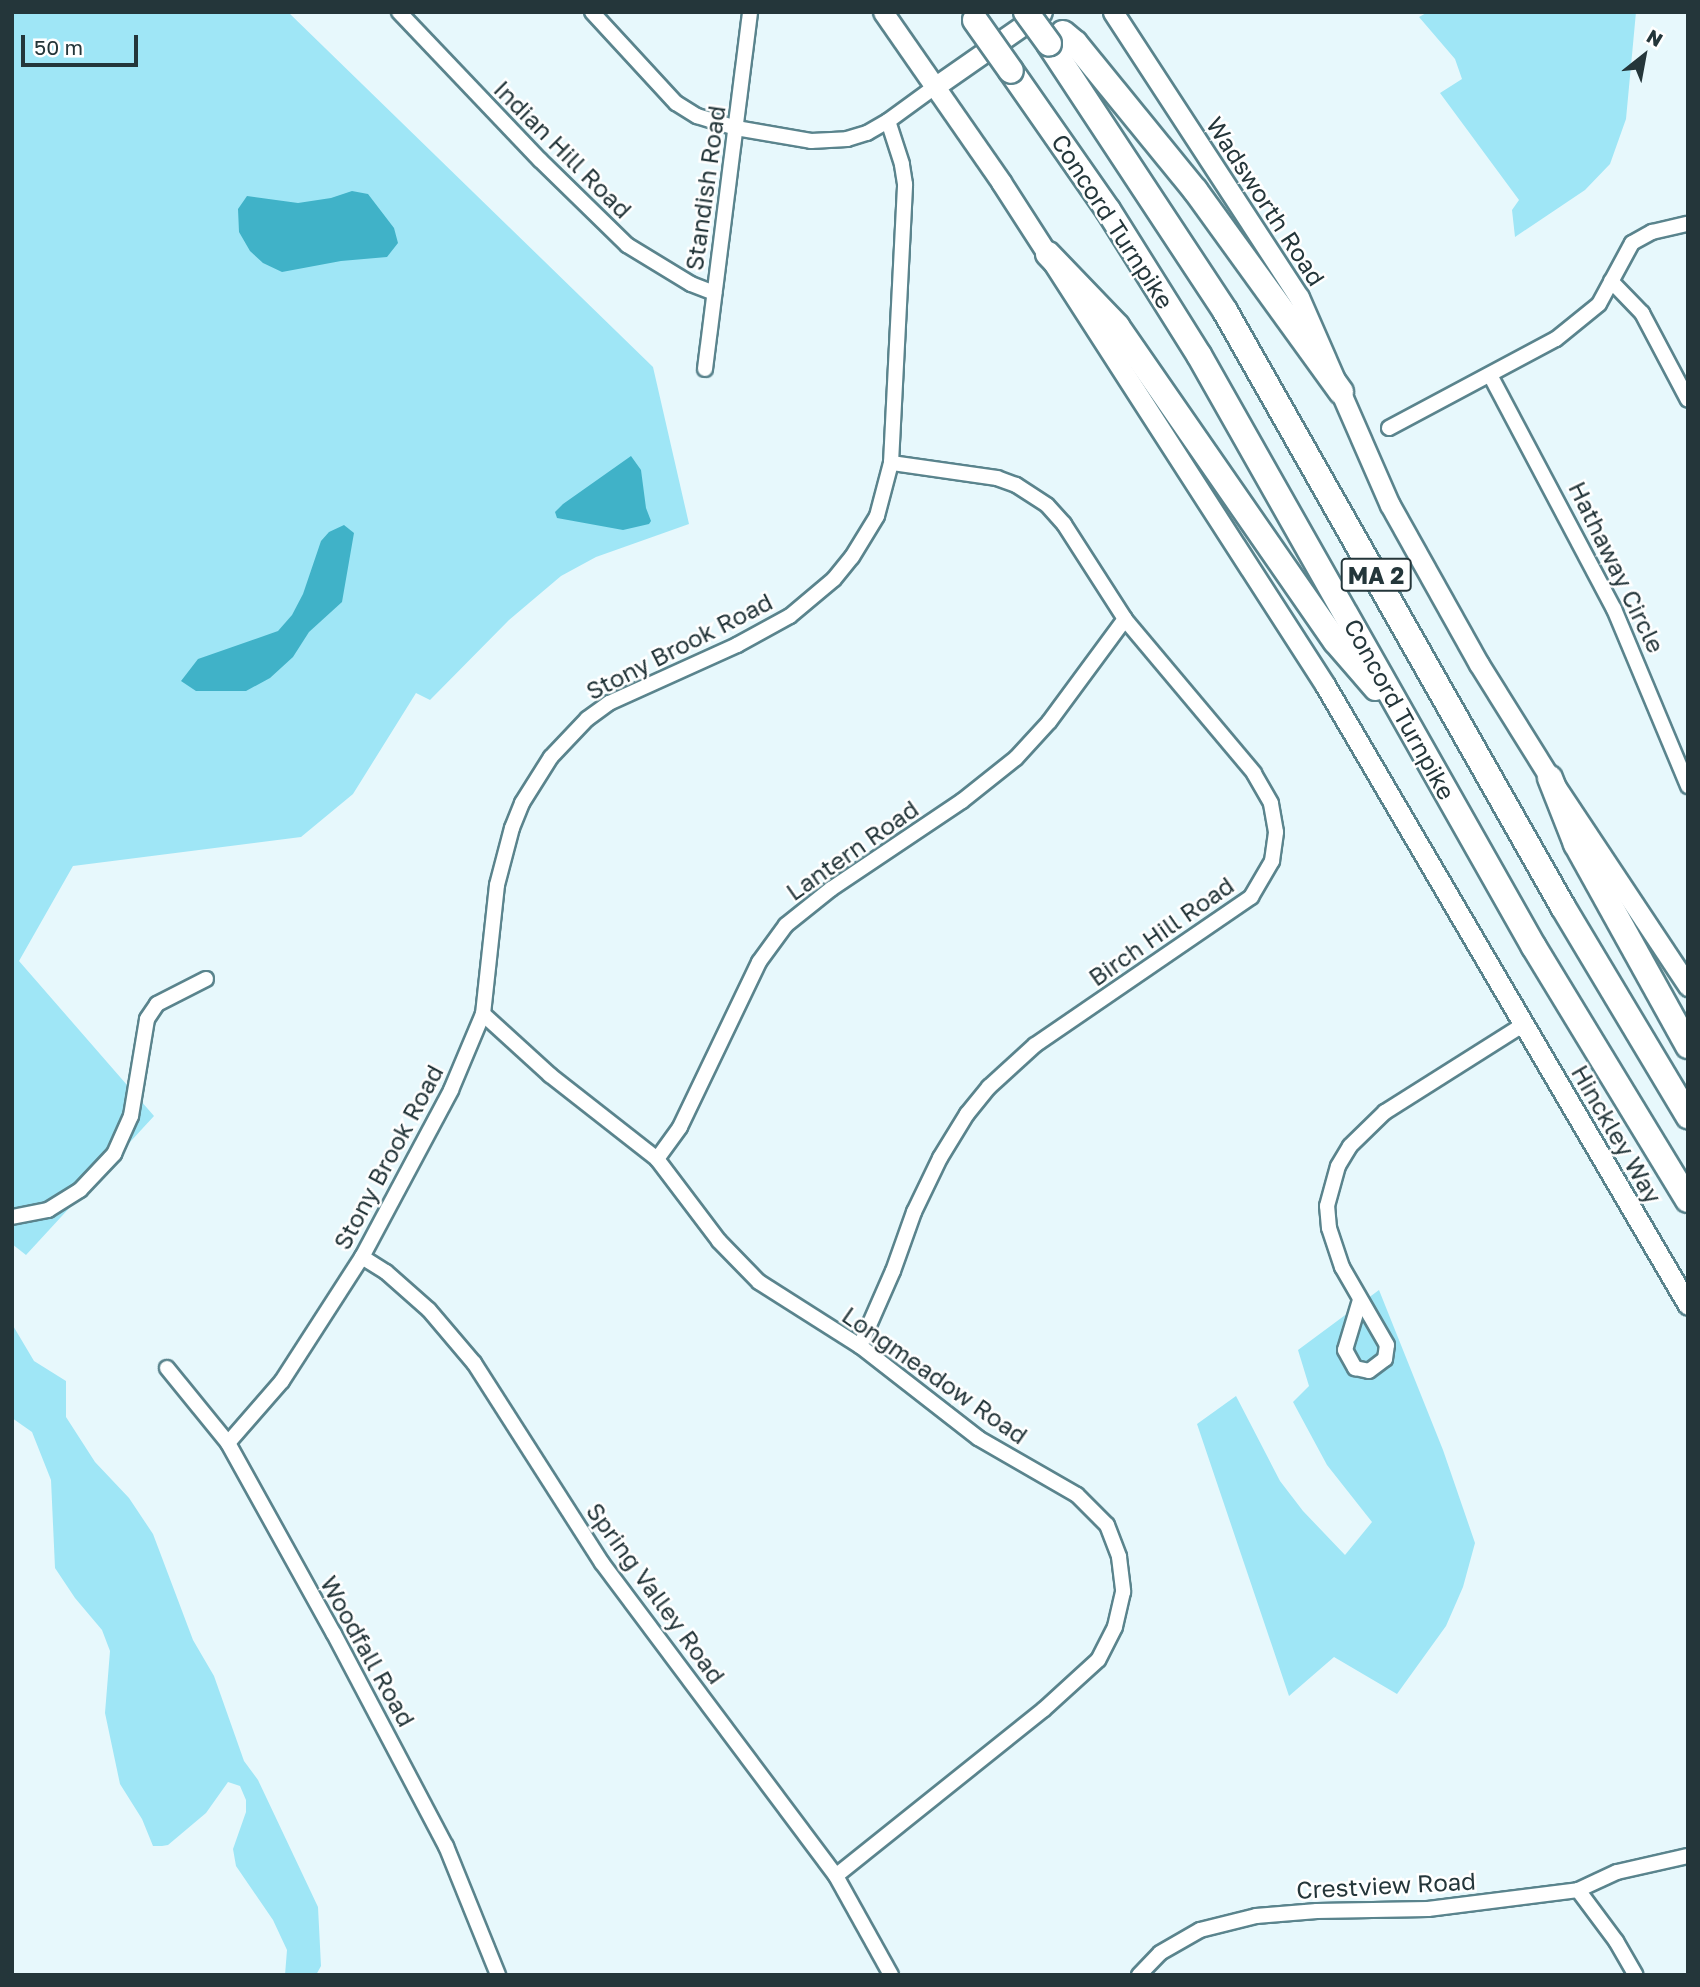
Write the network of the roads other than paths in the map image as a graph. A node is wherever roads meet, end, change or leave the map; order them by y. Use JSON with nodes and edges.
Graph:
{"nodes":[{"id":1,"x":399,"y":12,"type":"edge"},
{"id":2,"x":592,"y":12,"type":"edge"},
{"id":3,"x":750,"y":12,"type":"edge"},
{"id":4,"x":883,"y":12,"type":"edge"},
{"id":5,"x":1026,"y":12,"type":"edge"},
{"id":6,"x":1036,"y":12,"type":"edge"},
{"id":7,"x":1042,"y":12,"type":"edge"},
{"id":8,"x":1114,"y":12,"type":"edge"},
{"id":9,"x":972,"y":16,"type":"edge"},
{"id":10,"x":1056,"y":38,"type":"junction"},
{"id":11,"x":936,"y":86,"type":"junction"},
{"id":12,"x":888,"y":121,"type":"junction"},
{"id":13,"x":736,"y":128,"type":"junction"},
{"id":14,"x":1688,"y":224,"type":"edge"},
{"id":15,"x":1048,"y":254,"type":"junction"},
{"id":16,"x":1611,"y":281,"type":"junction"},
{"id":17,"x":714,"y":293,"type":"junction"},
{"id":18,"x":705,"y":369,"type":"dead end"},
{"id":19,"x":1490,"y":375,"type":"junction"},
{"id":20,"x":1341,"y":392,"type":"junction"},
{"id":21,"x":1688,"y":400,"type":"edge"},
{"id":22,"x":1389,"y":428,"type":"dead end"},
{"id":23,"x":891,"y":463,"type":"junction"},
{"id":24,"x":1125,"y":619,"type":"junction"},
{"id":25,"x":1411,"y":729,"type":"junction"},
{"id":26,"x":1550,"y":778,"type":"junction"},
{"id":27,"x":1688,"y":786,"type":"edge"},
{"id":28,"x":206,"y":979,"type":"dead end"},
{"id":29,"x":1688,"y":986,"type":"edge"},
{"id":30,"x":483,"y":1014,"type":"junction"},
{"id":31,"x":1524,"y":1024,"type":"junction"},
{"id":32,"x":1688,"y":1046,"type":"edge"},
{"id":33,"x":1688,"y":1116,"type":"edge"},
{"id":34,"x":657,"y":1158,"type":"junction"},
{"id":35,"x":1670,"y":1172,"type":"junction"},
{"id":36,"x":1688,"y":1200,"type":"edge"},
{"id":37,"x":1688,"y":1213,"type":"edge"},
{"id":38,"x":12,"y":1217,"type":"edge"},
{"id":39,"x":362,"y":1257,"type":"junction"},
{"id":40,"x":1360,"y":1300,"type":"dead end"},
{"id":41,"x":1688,"y":1305,"type":"edge"},
{"id":42,"x":860,"y":1346,"type":"junction"},
{"id":43,"x":167,"y":1368,"type":"dead end"},
{"id":44,"x":228,"y":1443,"type":"junction"},
{"id":45,"x":1688,"y":1856,"type":"edge"},
{"id":46,"x":836,"y":1876,"type":"junction"},
{"id":47,"x":1578,"y":1890,"type":"junction"},
{"id":48,"x":498,"y":1975,"type":"edge"},
{"id":49,"x":891,"y":1975,"type":"edge"},
{"id":50,"x":1139,"y":1975,"type":"edge"},
{"id":51,"x":1636,"y":1975,"type":"edge"}],
"edges":[{"from":1,"to":17,"type":"street","name":"Indian Hill Road"},
{"from":2,"to":13,"type":"street"},
{"from":3,"to":13,"type":"street","name":"Standish Road"},
{"from":4,"to":11,"type":"main road","name":"Concord Turnpike"},
{"from":5,"to":10,"type":"highway","name":"Concord Turnpike","number":"MA 2","bridge":true},
{"from":6,"to":10,"type":"highway"},
{"from":7,"to":11,"type":"main road"},
{"from":8,"to":20,"type":"main road","name":"Wadsworth Road"},
{"from":9,"to":25,"type":"highway","name":"Concord Turnpike","number":"MA 2","bridge":true},
{"from":10,"to":20,"type":"highway"},
{"from":10,"to":33,"type":"highway","name":"Concord Turnpike","number":"MA 2"},
{"from":11,"to":12,"type":"street"},
{"from":11,"to":15,"type":"main road","name":"Concord Turnpike"},
{"from":12,"to":13,"type":"street"},
{"from":12,"to":23,"type":"street","name":"Stony Brook Road"},
{"from":13,"to":17,"type":"street","name":"Standish Road"},
{"from":14,"to":16,"type":"street"},
{"from":15,"to":25,"type":"highway"},
{"from":15,"to":31,"type":"main road","name":"Concord Turnpike"},
{"from":16,"to":19,"type":"street"},
{"from":16,"to":21,"type":"street"},
{"from":17,"to":18,"type":"street","name":"Standish Road"},
{"from":19,"to":22,"type":"street"},
{"from":19,"to":27,"type":"street","name":"Hathaway Circle"},
{"from":20,"to":26,"type":"main road","name":"Wadsworth Road"},
{"from":23,"to":24,"type":"street","name":"Birch Hill Road"},
{"from":23,"to":30,"type":"street","name":"Stony Brook Road"},
{"from":24,"to":34,"type":"street","name":"Lantern Road"},
{"from":24,"to":42,"type":"street","name":"Birch Hill Road"},
{"from":25,"to":35,"type":"highway","name":"Concord Turnpike","number":"MA 2"},
{"from":26,"to":29,"type":"main road"},
{"from":26,"to":32,"type":"highway"},
{"from":28,"to":38,"type":"street"},
{"from":30,"to":34,"type":"street","name":"Longmeadow Road"},
{"from":30,"to":39,"type":"street","name":"Stony Brook Road"},
{"from":31,"to":40,"type":"street"},
{"from":31,"to":41,"type":"main road","name":"Hinckley Way"},
{"from":34,"to":42,"type":"street","name":"Longmeadow Road"},
{"from":35,"to":36,"type":"highway","name":"Concord Turnpike","number":"MA 2"},
{"from":35,"to":37,"type":"highway"},
{"from":39,"to":44,"type":"street","name":"Stony Brook Road"},
{"from":39,"to":46,"type":"street","name":"Spring Valley Road"},
{"from":42,"to":46,"type":"street","name":"Longmeadow Road"},
{"from":43,"to":44,"type":"street","name":"Woodfall Road"},
{"from":44,"to":48,"type":"street","name":"Woodfall Road"},
{"from":45,"to":47,"type":"street","name":"Crestview Road"},
{"from":46,"to":49,"type":"street","name":"Spring Valley Road"},
{"from":47,"to":50,"type":"street","name":"Crestview Road"},
{"from":47,"to":51,"type":"street"}]}
